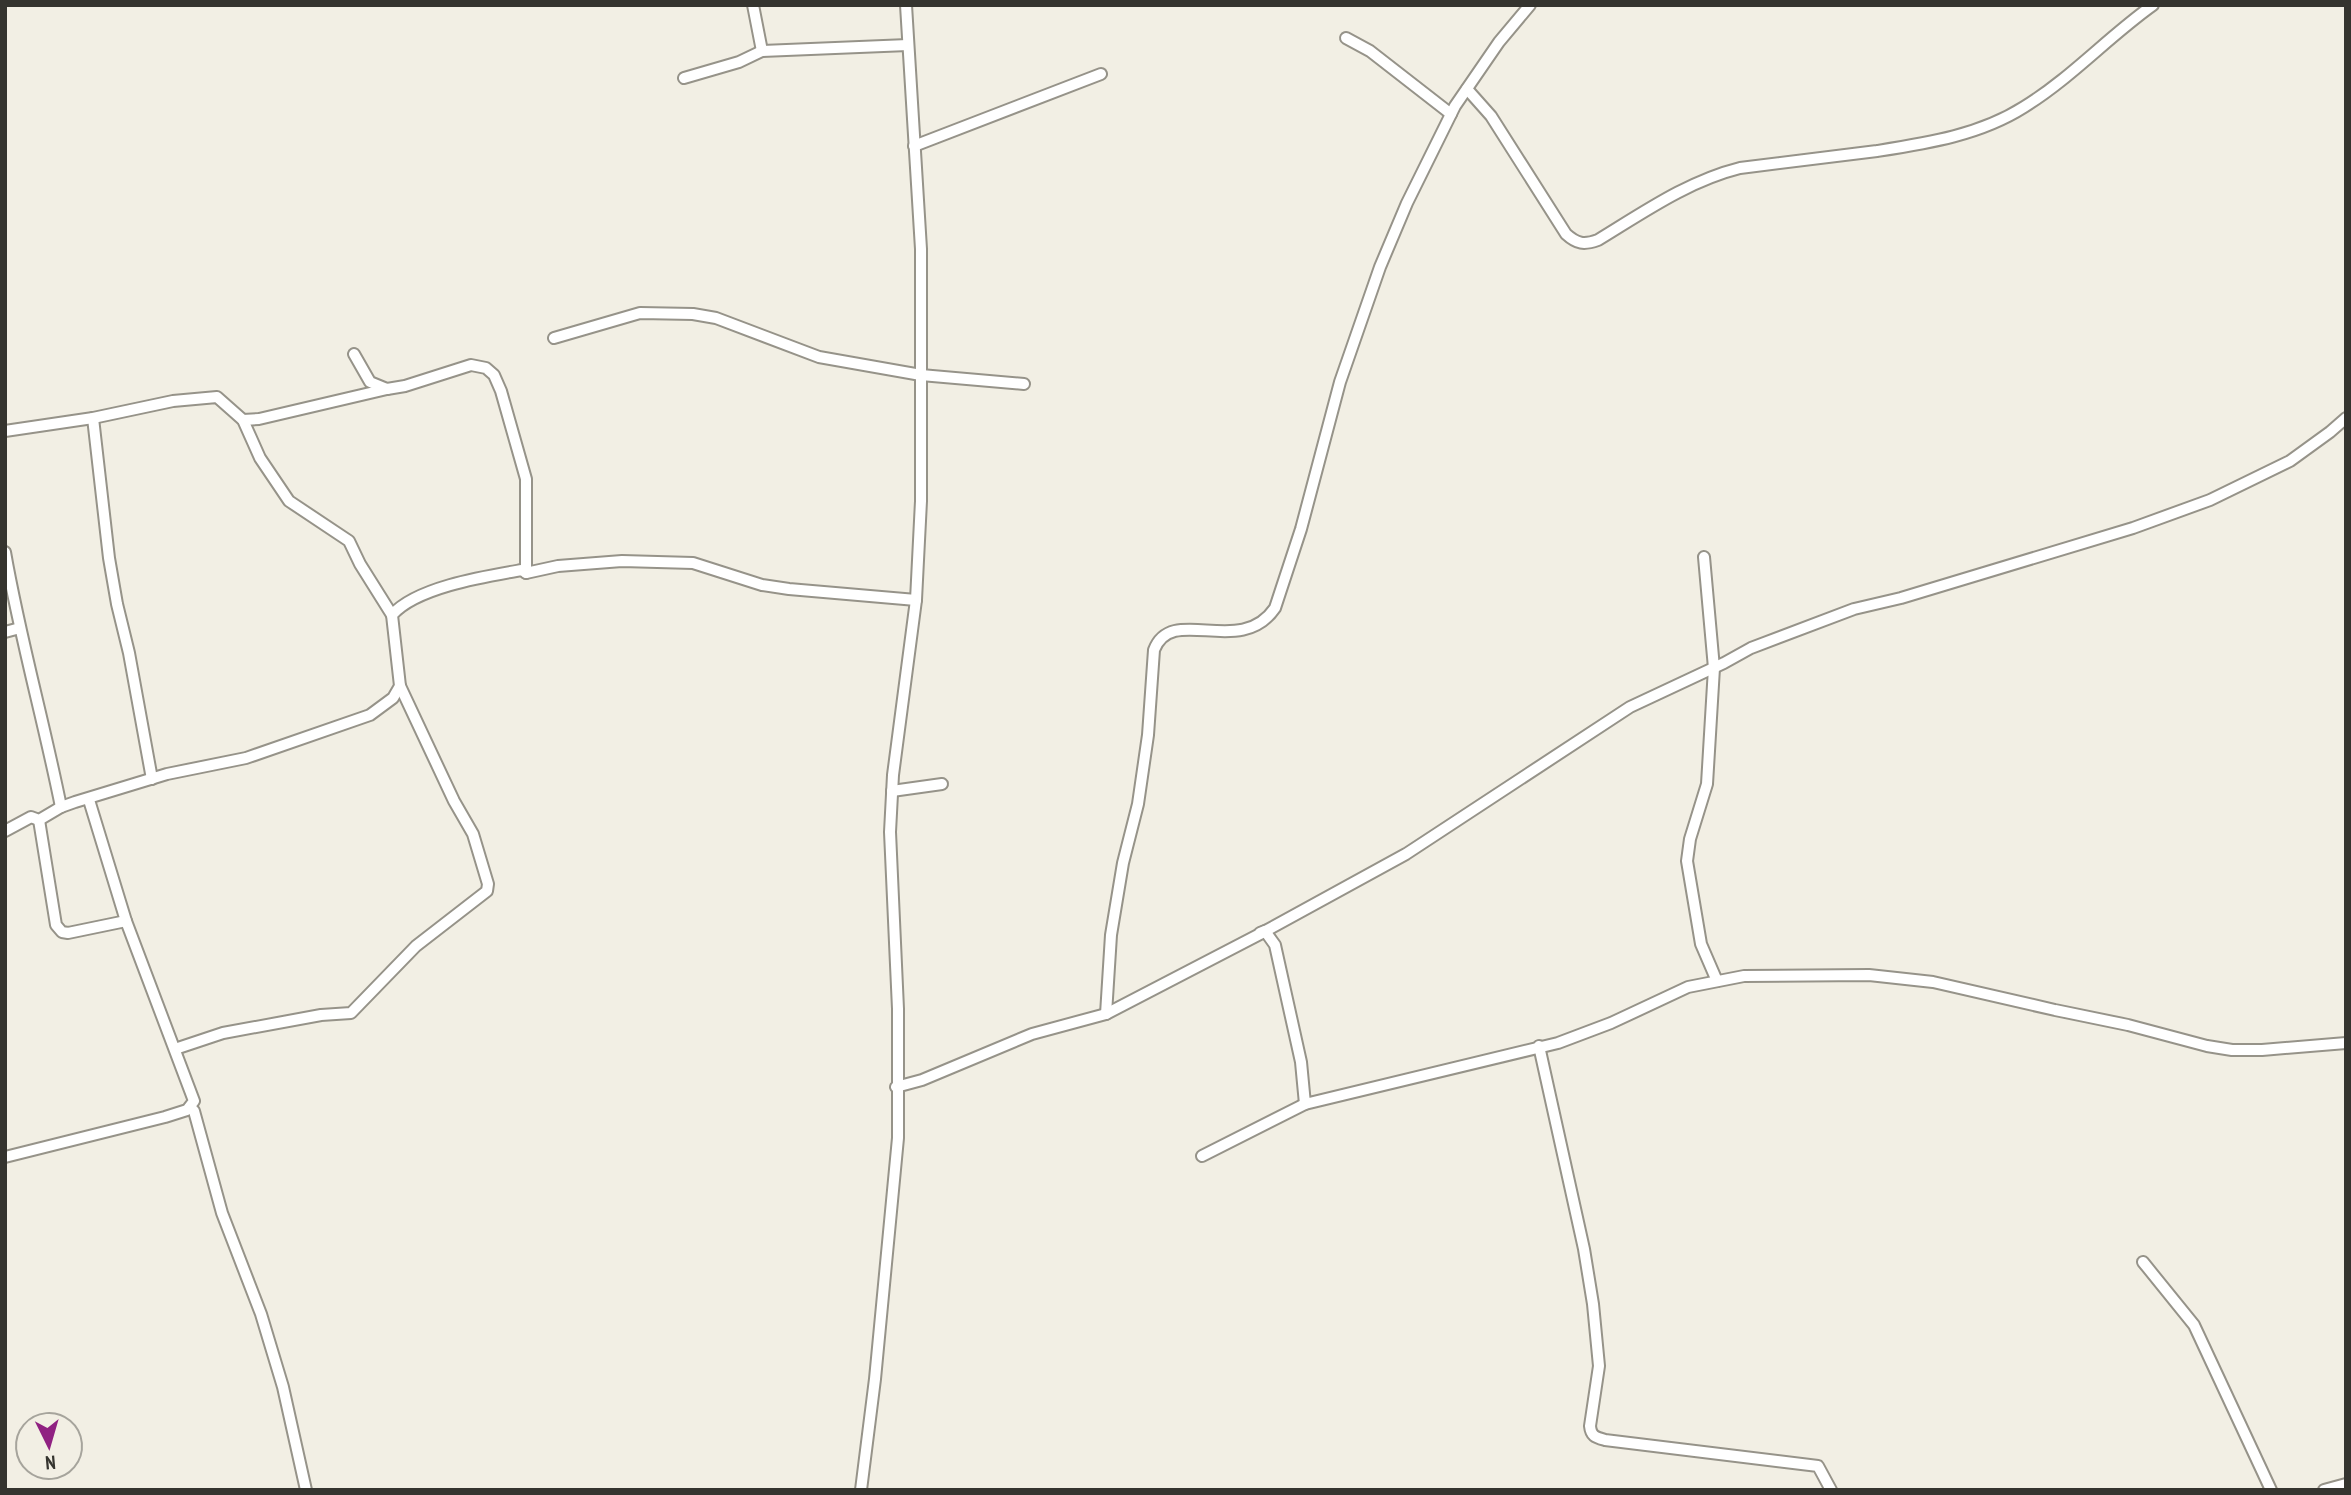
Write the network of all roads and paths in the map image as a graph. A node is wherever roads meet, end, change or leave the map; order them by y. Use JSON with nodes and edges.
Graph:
{"nodes":[{"id":1,"x":753,"y":5,"type":"edge"},
{"id":2,"x":906,"y":5,"type":"edge"},
{"id":3,"x":1530,"y":5,"type":"edge"},
{"id":4,"x":2153,"y":5,"type":"edge"},
{"id":5,"x":1346,"y":38,"type":"dead end"},
{"id":6,"x":908,"y":45,"type":"junction"},
{"id":7,"x":762,"y":51,"type":"junction"},
{"id":8,"x":1101,"y":74,"type":"dead end"},
{"id":9,"x":684,"y":78,"type":"dead end"},
{"id":10,"x":1466,"y":89,"type":"junction"},
{"id":11,"x":1451,"y":114,"type":"junction"},
{"id":12,"x":914,"y":146,"type":"junction"},
{"id":13,"x":554,"y":338,"type":"dead end"},
{"id":14,"x":354,"y":354,"type":"dead end"},
{"id":15,"x":921,"y":376,"type":"junction"},
{"id":16,"x":1024,"y":384,"type":"dead end"},
{"id":17,"x":387,"y":388,"type":"junction"},
{"id":18,"x":93,"y":418,"type":"junction"},
{"id":19,"x":2346,"y":418,"type":"edge"},
{"id":20,"x":243,"y":420,"type":"junction"},
{"id":21,"x":5,"y":431,"type":"edge"},
{"id":22,"x":5,"y":552,"type":"edge"},
{"id":23,"x":1704,"y":557,"type":"dead end"},
{"id":24,"x":526,"y":573,"type":"junction"},
{"id":25,"x":916,"y":600,"type":"junction"},
{"id":26,"x":392,"y":615,"type":"junction"},
{"id":27,"x":20,"y":628,"type":"junction"},
{"id":28,"x":5,"y":632,"type":"edge"},
{"id":29,"x":1714,"y":668,"type":"junction"},
{"id":30,"x":400,"y":686,"type":"junction"},
{"id":31,"x":152,"y":779,"type":"junction"},
{"id":32,"x":942,"y":785,"type":"dead end"},
{"id":33,"x":892,"y":791,"type":"junction"},
{"id":34,"x":89,"y":800,"type":"junction"},
{"id":35,"x":61,"y":807,"type":"junction"},
{"id":36,"x":39,"y":820,"type":"junction"},
{"id":37,"x":5,"y":831,"type":"edge"},
{"id":38,"x":126,"y":921,"type":"junction"},
{"id":39,"x":1260,"y":934,"type":"junction"},
{"id":40,"x":1717,"y":981,"type":"junction"},
{"id":41,"x":1105,"y":1014,"type":"junction"},
{"id":42,"x":2346,"y":1043,"type":"edge"},
{"id":43,"x":1539,"y":1046,"type":"junction"},
{"id":44,"x":175,"y":1049,"type":"junction"},
{"id":45,"x":896,"y":1087,"type":"junction"},
{"id":46,"x":1305,"y":1104,"type":"junction"},
{"id":47,"x":190,"y":1107,"type":"junction"},
{"id":48,"x":5,"y":1157,"type":"edge"},
{"id":49,"x":1202,"y":1157,"type":"dead end"},
{"id":50,"x":2143,"y":1262,"type":"dead end"},
{"id":51,"x":2346,"y":1485,"type":"edge"},
{"id":52,"x":306,"y":1490,"type":"edge"},
{"id":53,"x":861,"y":1490,"type":"edge"},
{"id":54,"x":1830,"y":1490,"type":"edge"},
{"id":55,"x":2270,"y":1490,"type":"edge"},
{"id":56,"x":2324,"y":1490,"type":"edge"}],
"edges":[{"from":1,"to":7,"type":"street"},
{"from":2,"to":6,"type":"street"},
{"from":3,"to":10,"type":"street"},
{"from":4,"to":10,"type":"street"},
{"from":5,"to":11,"type":"street"},
{"from":6,"to":7,"type":"street"},
{"from":6,"to":12,"type":"street"},
{"from":7,"to":9,"type":"street"},
{"from":8,"to":12,"type":"street"},
{"from":10,"to":11,"type":"street"},
{"from":11,"to":41,"type":"street"},
{"from":12,"to":15,"type":"street"},
{"from":13,"to":15,"type":"street"},
{"from":14,"to":17,"type":"street"},
{"from":15,"to":16,"type":"street"},
{"from":15,"to":25,"type":"street"},
{"from":17,"to":20,"type":"street"},
{"from":17,"to":24,"type":"street"},
{"from":18,"to":20,"type":"street"},
{"from":18,"to":21,"type":"street"},
{"from":18,"to":31,"type":"street"},
{"from":19,"to":29,"type":"street"},
{"from":20,"to":26,"type":"street"},
{"from":22,"to":27,"type":"street"},
{"from":23,"to":29,"type":"street"},
{"from":24,"to":25,"type":"street"},
{"from":24,"to":26,"type":"street"},
{"from":25,"to":33,"type":"street"},
{"from":26,"to":30,"type":"street"},
{"from":27,"to":28,"type":"street"},
{"from":27,"to":35,"type":"street"},
{"from":29,"to":39,"type":"street"},
{"from":29,"to":40,"type":"street"},
{"from":30,"to":31,"type":"street"},
{"from":30,"to":44,"type":"street"},
{"from":31,"to":34,"type":"street"},
{"from":32,"to":33,"type":"street"},
{"from":33,"to":45,"type":"street"},
{"from":34,"to":35,"type":"street"},
{"from":34,"to":38,"type":"street"},
{"from":35,"to":36,"type":"street"},
{"from":36,"to":37,"type":"street"},
{"from":36,"to":38,"type":"street"},
{"from":38,"to":44,"type":"street"},
{"from":39,"to":41,"type":"street"},
{"from":39,"to":46,"type":"street"},
{"from":40,"to":42,"type":"street"},
{"from":40,"to":43,"type":"street"},
{"from":41,"to":45,"type":"street"},
{"from":43,"to":46,"type":"street"},
{"from":43,"to":54,"type":"street"},
{"from":44,"to":47,"type":"street"},
{"from":45,"to":53,"type":"street"},
{"from":46,"to":49,"type":"street"},
{"from":47,"to":48,"type":"street"},
{"from":47,"to":52,"type":"street"},
{"from":50,"to":55,"type":"street"},
{"from":51,"to":56,"type":"street"}]}
